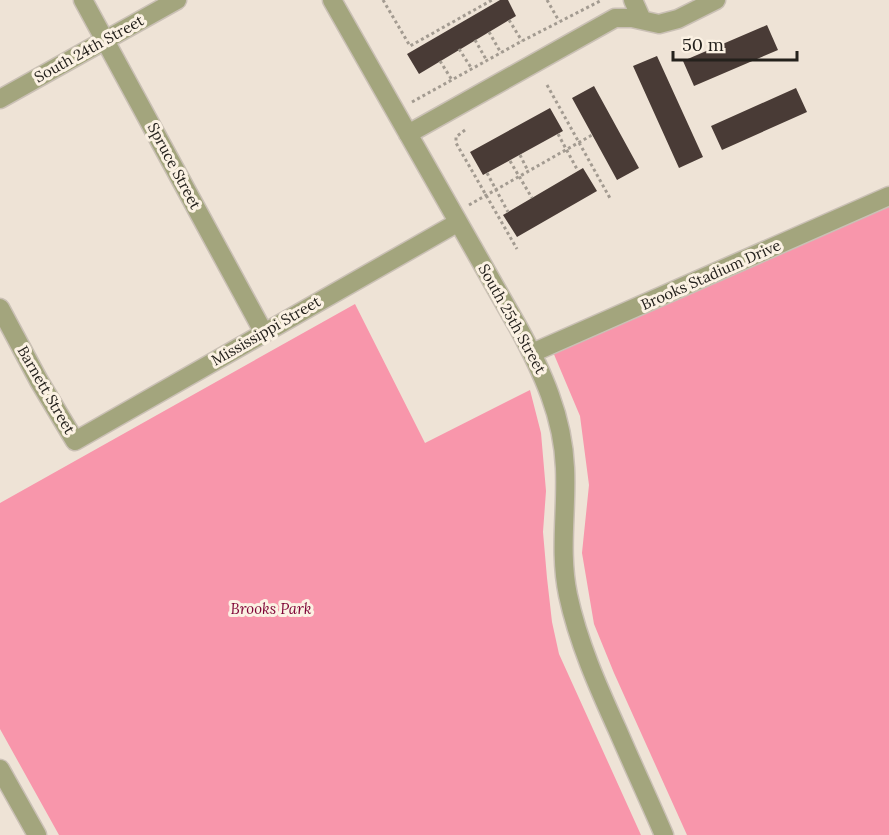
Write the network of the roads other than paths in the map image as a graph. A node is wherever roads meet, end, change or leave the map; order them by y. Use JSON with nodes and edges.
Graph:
{"nodes":[{"id":1,"x":83,"y":0,"type":"edge"},
{"id":2,"x":177,"y":0,"type":"edge"},
{"id":3,"x":332,"y":0,"type":"edge"},
{"id":4,"x":633,"y":0,"type":"edge"},
{"id":5,"x":716,"y":0,"type":"edge"},
{"id":6,"x":642,"y":20,"type":"junction"},
{"id":7,"x":106,"y":39,"type":"junction"},
{"id":8,"x":0,"y":99,"type":"edge"},
{"id":9,"x":408,"y":134,"type":"junction"},
{"id":10,"x":889,"y":196,"type":"edge"},
{"id":11,"x":458,"y":223,"type":"junction"},
{"id":12,"x":0,"y":308,"type":"edge"},
{"id":13,"x":264,"y":333,"type":"junction"},
{"id":14,"x":532,"y":353,"type":"junction"},
{"id":15,"x":75,"y":441,"type":"joint"},
{"id":16,"x":0,"y":769,"type":"edge"},
{"id":17,"x":37,"y":835,"type":"edge"},
{"id":18,"x":664,"y":835,"type":"edge"}],
"edges":[{"from":1,"to":7,"type":"street","name":"Spruce Street"},
{"from":2,"to":7,"type":"street","name":"South 24th Street"},
{"from":3,"to":9,"type":"street","name":"South 25th Street"},
{"from":4,"to":6,"type":"street"},
{"from":5,"to":6,"type":"street"},
{"from":6,"to":9,"type":"street"},
{"from":7,"to":8,"type":"street","name":"South 24th Street"},
{"from":7,"to":13,"type":"street","name":"Spruce Street"},
{"from":9,"to":11,"type":"street","name":"South 25th Street"},
{"from":10,"to":14,"type":"street","name":"Brooks Stadium Drive"},
{"from":11,"to":13,"type":"street","name":"Mississippi Street"},
{"from":11,"to":14,"type":"street","name":"South 25th Street"},
{"from":12,"to":15,"type":"street","name":"Barnett Street"},
{"from":13,"to":15,"type":"street","name":"Mississippi Street"},
{"from":14,"to":18,"type":"street","name":"South 25th Street"},
{"from":16,"to":17,"type":"street"}]}
